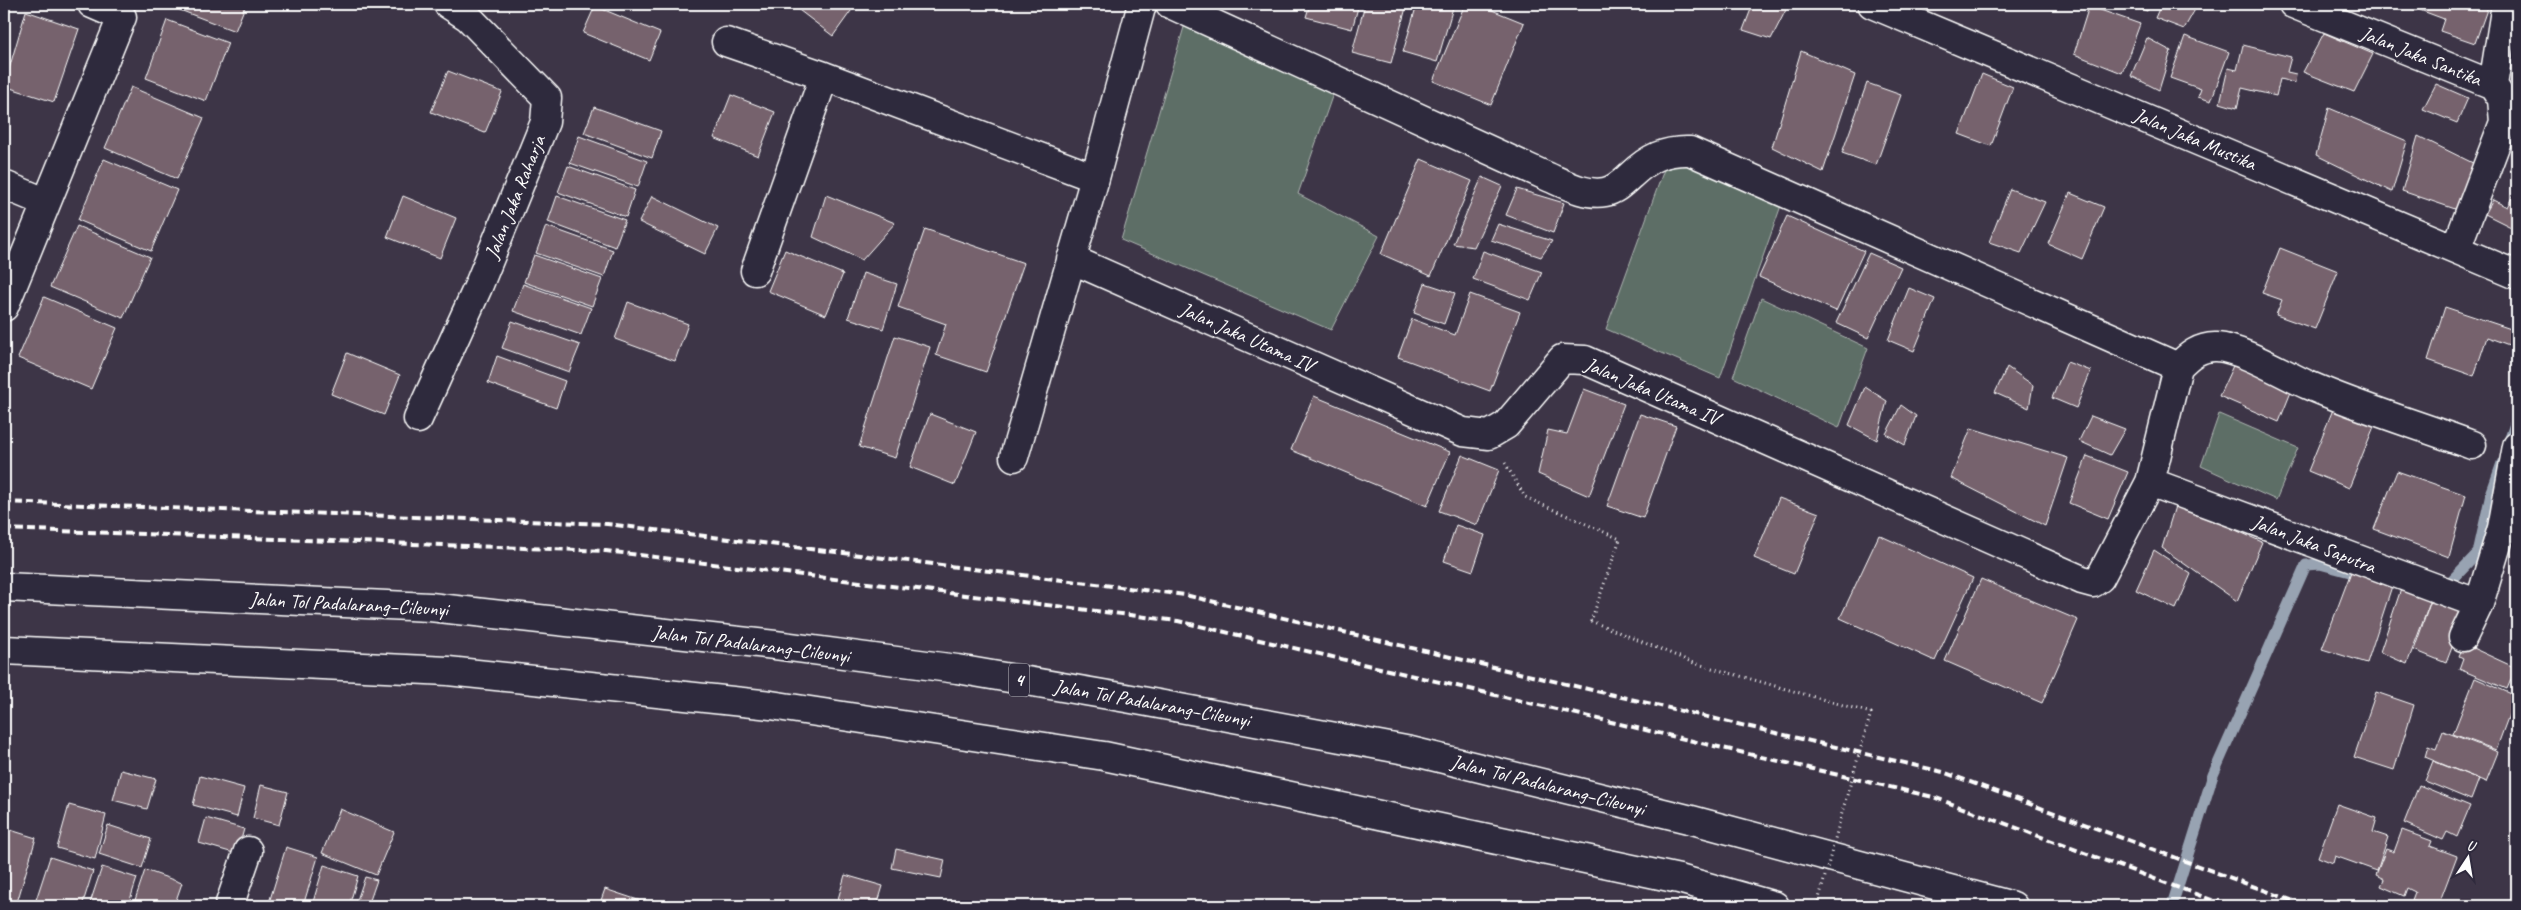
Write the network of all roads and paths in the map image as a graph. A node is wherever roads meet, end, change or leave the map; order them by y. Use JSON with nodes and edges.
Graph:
{"nodes":[{"id":1,"x":92,"y":4,"type":"edge"},
{"id":2,"x":448,"y":4,"type":"edge"},
{"id":3,"x":1142,"y":4,"type":"edge"},
{"id":4,"x":1170,"y":4,"type":"edge"},
{"id":5,"x":2293,"y":4,"type":"edge"},
{"id":6,"x":2506,"y":4,"type":"edge"},
{"id":7,"x":1882,"y":6,"type":"edge"},
{"id":8,"x":125,"y":10,"type":"edge"},
{"id":9,"x":726,"y":42,"type":"dead end"},
{"id":10,"x":824,"y":76,"type":"junction"},
{"id":11,"x":2493,"y":85,"type":"junction"},
{"id":12,"x":1095,"y":178,"type":"junction"},
{"id":13,"x":4,"y":185,"type":"edge"},
{"id":14,"x":45,"y":202,"type":"junction"},
{"id":15,"x":2456,"y":249,"type":"junction"},
{"id":16,"x":1070,"y":259,"type":"junction"},
{"id":17,"x":755,"y":271,"type":"dead end"},
{"id":18,"x":2517,"y":275,"type":"edge"},
{"id":19,"x":4,"y":307,"type":"edge"},
{"id":20,"x":2178,"y":367,"type":"junction"},
{"id":21,"x":418,"y":419,"type":"dead end"},
{"id":22,"x":1489,"y":435,"type":"junction"},
{"id":23,"x":2472,"y":445,"type":"dead end"},
{"id":24,"x":2517,"y":446,"type":"edge"},
{"id":25,"x":1014,"y":457,"type":"dead end"},
{"id":26,"x":2150,"y":482,"type":"junction"},
{"id":27,"x":4,"y":588,"type":"edge"},
{"id":28,"x":2470,"y":601,"type":"junction"},
{"id":29,"x":2464,"y":637,"type":"dead end"},
{"id":30,"x":4,"y":650,"type":"edge"},
{"id":31,"x":248,"y":850,"type":"dead end"},
{"id":32,"x":228,"y":906,"type":"edge"},
{"id":33,"x":1775,"y":906,"type":"edge"},
{"id":34,"x":1817,"y":906,"type":"edge"},
{"id":35,"x":2013,"y":906,"type":"edge"}],
"edges":[{"from":1,"to":8,"type":"main road"},
{"from":2,"to":21,"type":"main road","name":"Jalan Jaka Raharja"},
{"from":3,"to":12,"type":"main road"},
{"from":4,"to":20,"type":"main road"},
{"from":5,"to":11,"type":"main road","name":"Jalan Jaka Santika"},
{"from":6,"to":11,"type":"main road","name":"Jalan Jaka Santika"},
{"from":7,"to":15,"type":"main road","name":"Jalan Jaka Mustika"},
{"from":8,"to":14,"type":"main road"},
{"from":9,"to":10,"type":"main road"},
{"from":10,"to":12,"type":"main road"},
{"from":10,"to":17,"type":"main road"},
{"from":11,"to":15,"type":"main road","name":"Jalan Jaka Santika"},
{"from":12,"to":16,"type":"main road"},
{"from":13,"to":14,"type":"main road"},
{"from":14,"to":19,"type":"main road"},
{"from":15,"to":18,"type":"main road","name":"Jalan Jaka Mustika"},
{"from":16,"to":22,"type":"main road","name":"Jalan Jaka Utama IV"},
{"from":16,"to":25,"type":"main road"},
{"from":20,"to":23,"type":"main road"},
{"from":20,"to":26,"type":"main road"},
{"from":22,"to":26,"type":"main road","name":"Jalan Jaka Utama IV"},
{"from":22,"to":34,"type":"path","bridge":true},
{"from":24,"to":28,"type":"main road"},
{"from":26,"to":28,"type":"main road","name":"Jalan Jaka Saputra"},
{"from":27,"to":35,"type":"main road","name":"Jalan Tol Padalarang–Cileunyi","number":"4"},
{"from":28,"to":29,"type":"main road"},
{"from":30,"to":33,"type":"main road"},
{"from":31,"to":32,"type":"main road"}]}
